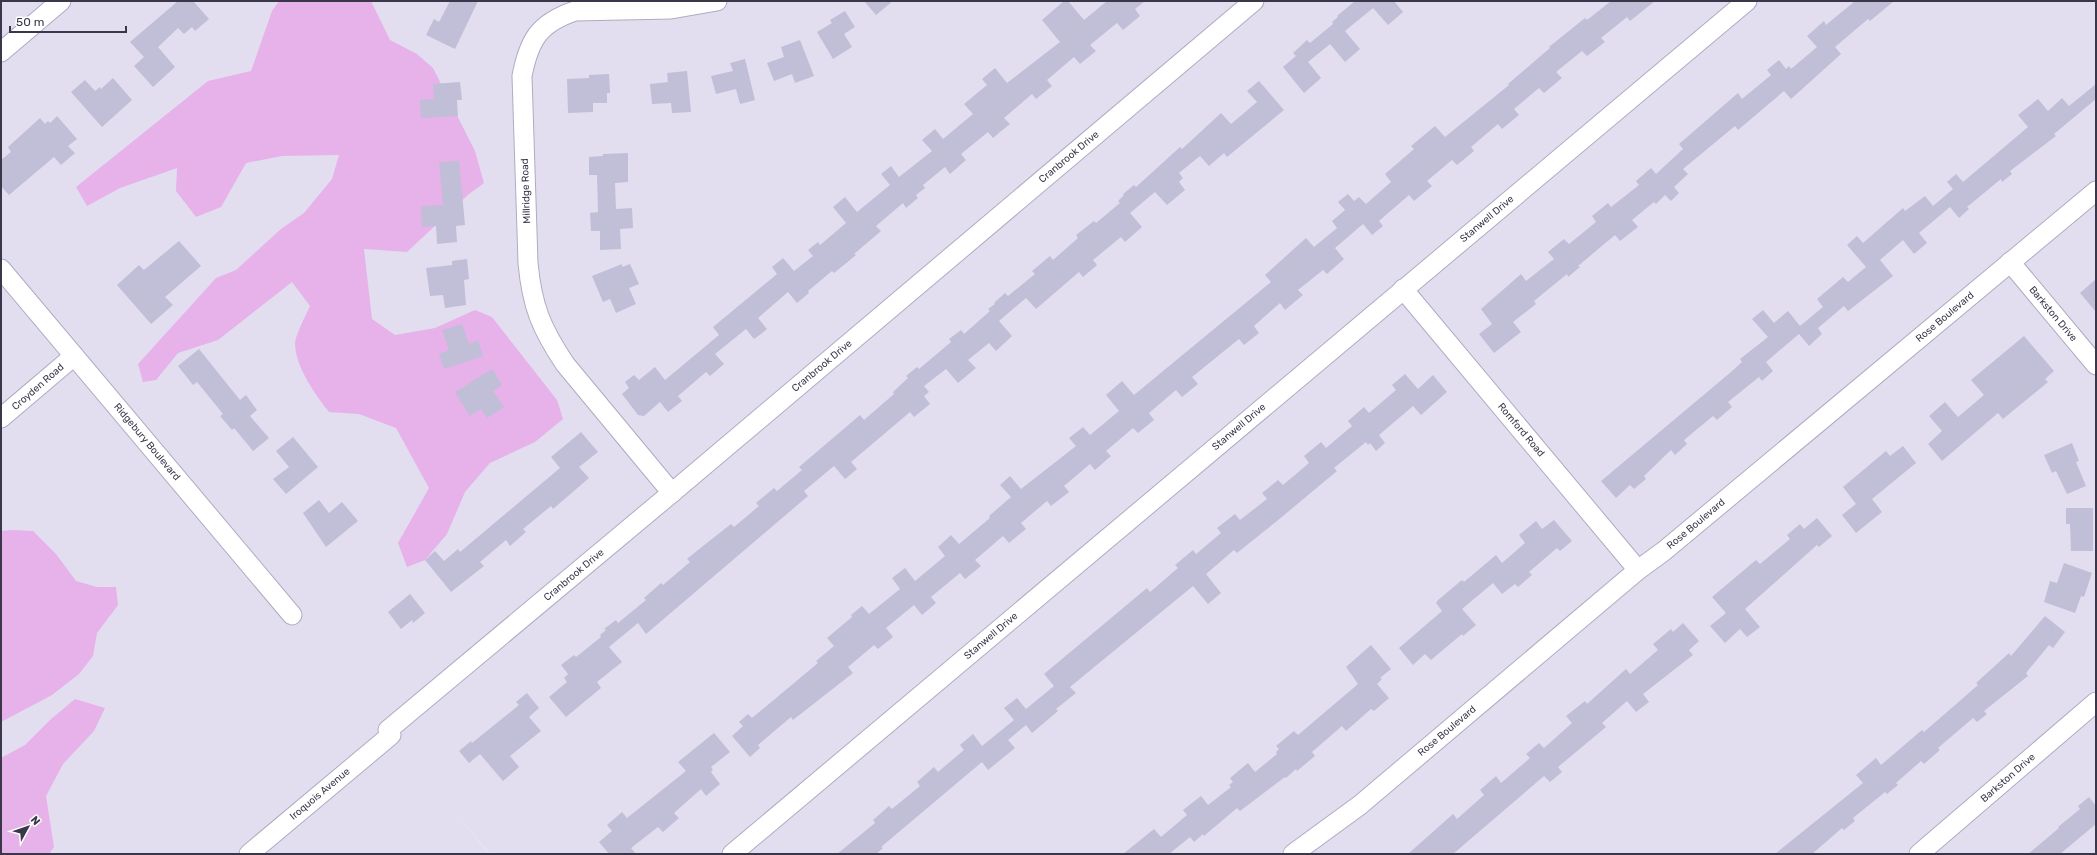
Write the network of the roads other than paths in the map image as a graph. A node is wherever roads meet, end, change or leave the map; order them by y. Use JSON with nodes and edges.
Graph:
{"nodes":[{"id":1,"x":61,"y":1,"type":"edge"},
{"id":2,"x":718,"y":1,"type":"edge"},
{"id":3,"x":1254,"y":1,"type":"edge"},
{"id":4,"x":1747,"y":1,"type":"edge"},
{"id":5,"x":1,"y":52,"type":"edge"},
{"id":6,"x":2096,"y":191,"type":"edge"},
{"id":7,"x":2010,"y":262,"type":"junction"},
{"id":8,"x":1,"y":269,"type":"edge"},
{"id":9,"x":1403,"y":289,"type":"junction"},
{"id":10,"x":74,"y":356,"type":"junction"},
{"id":11,"x":2096,"y":365,"type":"edge"},
{"id":12,"x":1,"y":418,"type":"edge"},
{"id":13,"x":672,"y":493,"type":"junction"},
{"id":14,"x":1638,"y":570,"type":"junction"},
{"id":15,"x":292,"y":615,"type":"dead end"},
{"id":16,"x":2096,"y":702,"type":"edge"},
{"id":17,"x":390,"y":732,"type":"joint"},
{"id":18,"x":249,"y":854,"type":"edge"},
{"id":19,"x":732,"y":854,"type":"edge"},
{"id":20,"x":1293,"y":854,"type":"edge"},
{"id":21,"x":1919,"y":854,"type":"edge"}],
"edges":[{"from":1,"to":5,"type":"street"},
{"from":2,"to":13,"type":"street","name":"Millridge Road"},
{"from":3,"to":13,"type":"street","name":"Cranbrook Drive"},
{"from":4,"to":9,"type":"street","name":"Stanwell Drive"},
{"from":6,"to":7,"type":"street","name":"Rose Boulevard"},
{"from":7,"to":11,"type":"street","name":"Barkston Drive"},
{"from":7,"to":14,"type":"street","name":"Rose Boulevard"},
{"from":8,"to":10,"type":"street","name":"Ridgebury Boulevard"},
{"from":9,"to":14,"type":"street","name":"Romford Road"},
{"from":9,"to":19,"type":"street","name":"Stanwell Drive"},
{"from":10,"to":12,"type":"street","name":"Croyden Road"},
{"from":10,"to":15,"type":"street","name":"Ridgebury Boulevard"},
{"from":13,"to":17,"type":"street","name":"Cranbrook Drive"},
{"from":14,"to":20,"type":"street","name":"Rose Boulevard"},
{"from":16,"to":21,"type":"street","name":"Barkston Drive"},
{"from":17,"to":18,"type":"street","name":"Iroquois Avenue"}]}
